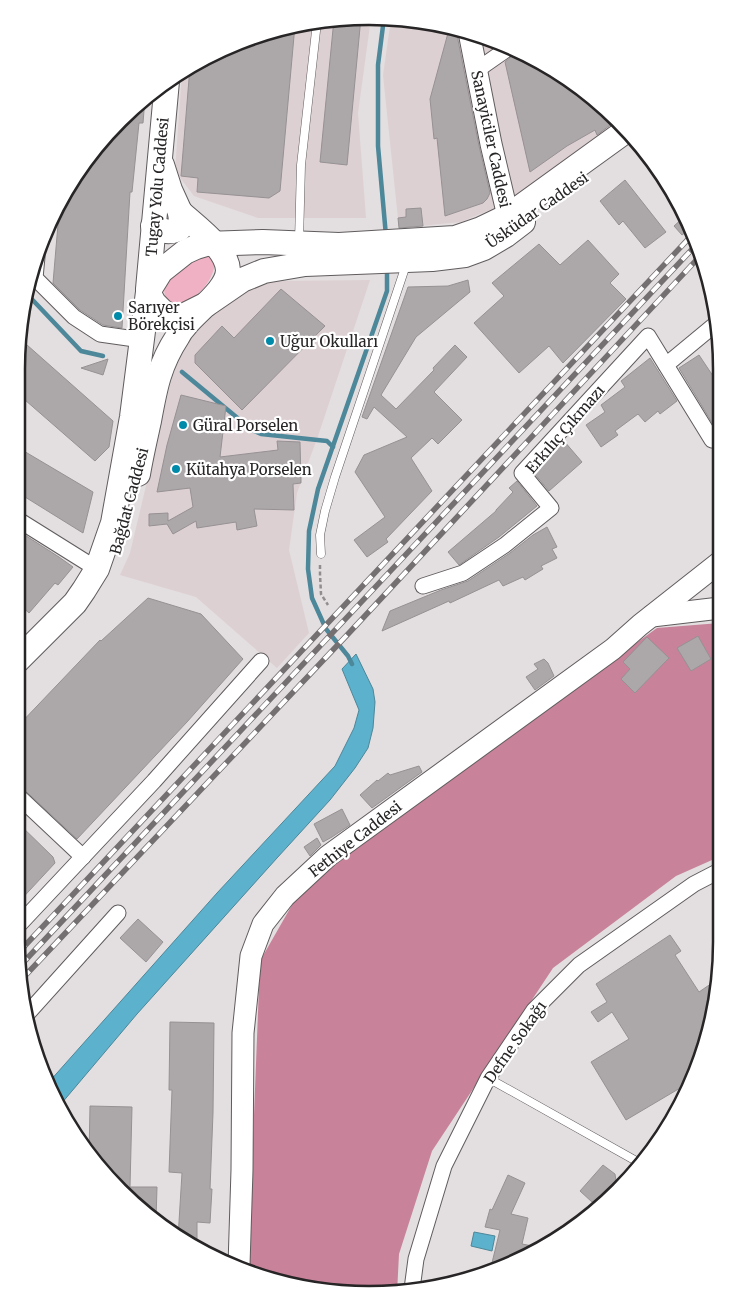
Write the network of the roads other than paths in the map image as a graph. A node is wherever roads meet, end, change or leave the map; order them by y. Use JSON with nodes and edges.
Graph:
{"nodes":[{"id":1,"x":316,"y":29,"type":"edge"},
{"id":2,"x":471,"y":40,"type":"edge"},
{"id":3,"x":503,"y":52,"type":"edge"},
{"id":4,"x":477,"y":70,"type":"junction"},
{"id":5,"x":166,"y":92,"type":"edge"},
{"id":6,"x":621,"y":135,"type":"edge"},
{"id":7,"x":630,"y":144,"type":"edge"},
{"id":8,"x":160,"y":159,"type":"junction"},
{"id":9,"x":180,"y":212,"type":"junction"},
{"id":10,"x":508,"y":216,"type":"junction"},
{"id":11,"x":154,"y":226,"type":"junction"},
{"id":12,"x":263,"y":242,"type":"junction"},
{"id":13,"x":299,"y":243,"type":"junction"},
{"id":14,"x":214,"y":244,"type":"junction"},
{"id":15,"x":339,"y":254,"type":"junction"},
{"id":16,"x":402,"y":254,"type":"junction"},
{"id":17,"x":37,"y":280,"type":"edge"},
{"id":18,"x":148,"y":292,"type":"junction"},
{"id":19,"x":207,"y":304,"type":"junction"},
{"id":20,"x":710,"y":328,"type":"edge"},
{"id":21,"x":142,"y":340,"type":"junction"},
{"id":22,"x":666,"y":365,"type":"junction"},
{"id":23,"x":713,"y":439,"type":"edge"},
{"id":24,"x":25,"y":524,"type":"edge"},
{"id":25,"x":321,"y":554,"type":"road end"},
{"id":26,"x":713,"y":568,"type":"edge"},
{"id":27,"x":97,"y":569,"type":"junction"},
{"id":28,"x":423,"y":586,"type":"dead end"},
{"id":29,"x":713,"y":609,"type":"edge"},
{"id":30,"x":652,"y":616,"type":"junction"},
{"id":31,"x":25,"y":647,"type":"edge"},
{"id":32,"x":261,"y":661,"type":"dead end"},
{"id":33,"x":25,"y":672,"type":"edge"},
{"id":34,"x":25,"y":802,"type":"edge"},
{"id":35,"x":83,"y":857,"type":"junction"},
{"id":36,"x":713,"y":874,"type":"edge"},
{"id":37,"x":118,"y":913,"type":"dead end"},
{"id":38,"x":25,"y":918,"type":"edge"},
{"id":39,"x":32,"y":1009,"type":"edge"},
{"id":40,"x":488,"y":1078,"type":"junction"},
{"id":41,"x":635,"y":1160,"type":"edge"},
{"id":42,"x":239,"y":1261,"type":"edge"},
{"id":43,"x":413,"y":1283,"type":"edge"}],
"edges":[{"from":1,"to":13,"type":"lane"},
{"from":2,"to":4,"type":"street","name":"Sanayiciler Caddesi"},
{"from":3,"to":4,"type":"street"},
{"from":4,"to":10,"type":"street","name":"Sanayiciler Caddesi"},
{"from":5,"to":8,"type":"main road","name":"Tugay Yolu Caddesi"},
{"from":6,"to":10,"type":"main road","name":"Üsküdar Caddesi"},
{"from":7,"to":16,"type":"main road","name":"Üsküdar Caddesi"},
{"from":8,"to":9,"type":"main road"},
{"from":8,"to":11,"type":"main road","name":"Tugay Yolu Caddesi"},
{"from":9,"to":11,"type":"main road"},
{"from":9,"to":12,"type":"main road"},
{"from":9,"to":14,"type":"main road"},
{"from":10,"to":16,"type":"main road","name":"Üsküdar Caddesi"},
{"from":11,"to":18,"type":"main road","name":"Tugay Yolu Caddesi"},
{"from":12,"to":13,"type":"main road","name":"Bağdat Caddesi"},
{"from":12,"to":14,"type":"main road","name":"Bağdat Caddesi"},
{"from":13,"to":15,"type":"main road","name":"Bağdat Caddesi"},
{"from":14,"to":18,"type":"main road","name":"Bağdat Caddesi"},
{"from":14,"to":19,"type":"main road","name":"Bağdat Caddesi"},
{"from":15,"to":16,"type":"main road","name":"Bağdat Caddesi"},
{"from":15,"to":19,"type":"main road","name":"Bağdat Caddesi"},
{"from":16,"to":25,"type":"lane"},
{"from":17,"to":21,"type":"street"},
{"from":18,"to":19,"type":"main road","name":"Bağdat Caddesi"},
{"from":18,"to":21,"type":"main road","name":"Bağdat Caddesi"},
{"from":19,"to":33,"type":"main road","name":"Bağdat Caddesi"},
{"from":20,"to":22,"type":"street"},
{"from":21,"to":27,"type":"main road","name":"Bağdat Caddesi"},
{"from":22,"to":23,"type":"street","name":"Erkılıç Çıkmazı"},
{"from":22,"to":28,"type":"street","name":"Erkılıç Çıkmazı"},
{"from":24,"to":27,"type":"street"},
{"from":26,"to":30,"type":"street","name":"Fethiye Caddesi"},
{"from":27,"to":31,"type":"main road","name":"Bağdat Caddesi"},
{"from":29,"to":30,"type":"street"},
{"from":30,"to":42,"type":"street","name":"Fethiye Caddesi"},
{"from":32,"to":35,"type":"street"},
{"from":34,"to":35,"type":"street"},
{"from":35,"to":38,"type":"street"},
{"from":36,"to":40,"type":"street","name":"Defne Sokağı"},
{"from":37,"to":39,"type":"street"},
{"from":40,"to":41,"type":"lane"},
{"from":40,"to":43,"type":"street","name":"Defne Sokağı"}]}
